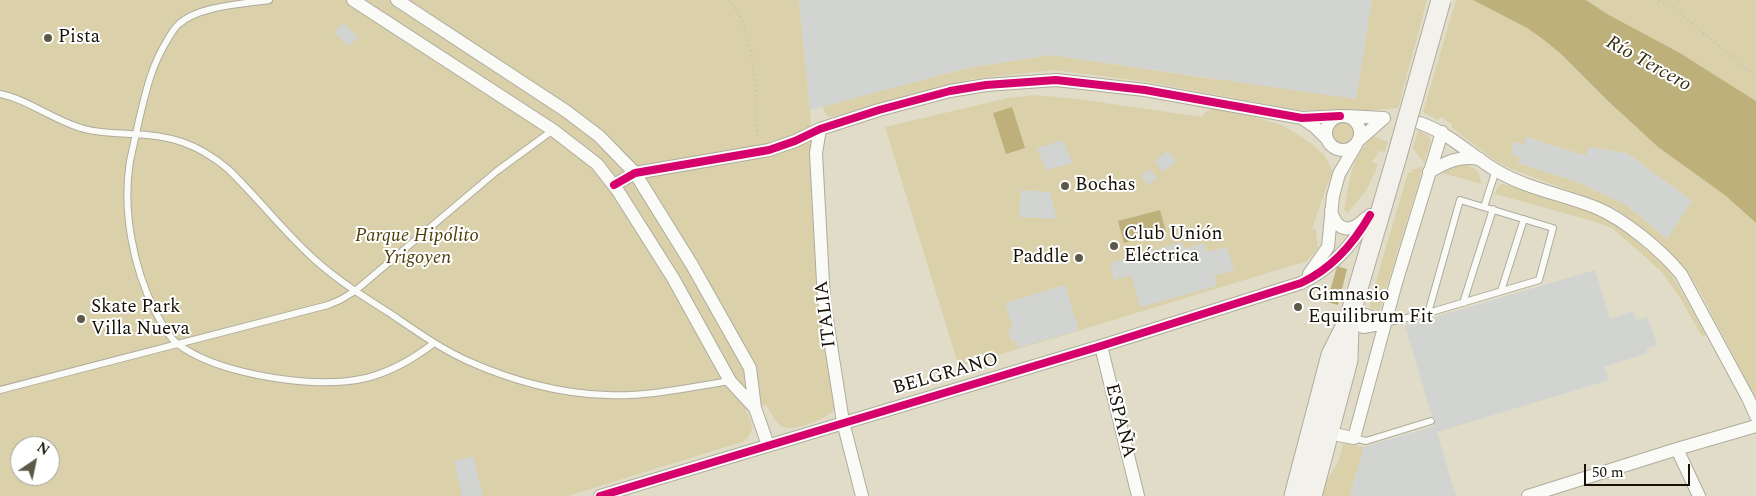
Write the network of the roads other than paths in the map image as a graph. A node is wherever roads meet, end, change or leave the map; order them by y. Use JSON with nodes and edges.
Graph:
{"nodes":[{"id":1,"x":269,"y":0,"type":"edge"},
{"id":2,"x":353,"y":0,"type":"edge"},
{"id":3,"x":396,"y":0,"type":"edge"},
{"id":4,"x":1441,"y":0,"type":"edge"},
{"id":5,"x":0,"y":94,"type":"edge"},
{"id":6,"x":1343,"y":116,"type":"junction"},
{"id":7,"x":1302,"y":118,"type":"junction"},
{"id":8,"x":1420,"y":123,"type":"dead end"},
{"id":9,"x":820,"y":129,"type":"junction"},
{"id":10,"x":554,"y":130,"type":"junction"},
{"id":11,"x":1442,"y":132,"type":"junction"},
{"id":12,"x":136,"y":134,"type":"junction"},
{"id":13,"x":1329,"y":142,"type":"junction"},
{"id":14,"x":1357,"y":142,"type":"junction"},
{"id":15,"x":1481,"y":159,"type":"junction"},
{"id":16,"x":1496,"y":170,"type":"junction"},
{"id":17,"x":1429,"y":172,"type":"junction"},
{"id":18,"x":635,"y":173,"type":"junction"},
{"id":19,"x":1339,"y":174,"type":"junction"},
{"id":20,"x":614,"y":185,"type":"junction"},
{"id":21,"x":1385,"y":195,"type":"junction"},
{"id":22,"x":1484,"y":207,"type":"junction"},
{"id":23,"x":1493,"y":210,"type":"junction"},
{"id":24,"x":1331,"y":211,"type":"junction"},
{"id":25,"x":1370,"y":215,"type":"junction"},
{"id":26,"x":1524,"y":219,"type":"junction"},
{"id":27,"x":1301,"y":283,"type":"junction"},
{"id":28,"x":355,"y":291,"type":"junction"},
{"id":29,"x":1501,"y":291,"type":"junction"},
{"id":30,"x":1463,"y":303,"type":"junction"},
{"id":31,"x":1428,"y":313,"type":"junction"},
{"id":32,"x":1349,"y":319,"type":"junction"},
{"id":33,"x":1385,"y":323,"type":"junction"},
{"id":34,"x":434,"y":342,"type":"junction"},
{"id":35,"x":177,"y":344,"type":"junction"},
{"id":36,"x":1101,"y":346,"type":"junction"},
{"id":37,"x":730,"y":381,"type":"junction"},
{"id":38,"x":0,"y":390,"type":"edge"},
{"id":39,"x":755,"y":408,"type":"junction"},
{"id":40,"x":1756,"y":416,"type":"edge"},
{"id":41,"x":1431,"y":421,"type":"dead end"},
{"id":42,"x":843,"y":422,"type":"junction"},
{"id":43,"x":1756,"y":426,"type":"edge"},
{"id":44,"x":1328,"y":433,"type":"junction"},
{"id":45,"x":1354,"y":438,"type":"junction"},
{"id":46,"x":768,"y":445,"type":"junction"},
{"id":47,"x":1677,"y":449,"type":"junction"},
{"id":48,"x":600,"y":496,"type":"edge"},
{"id":49,"x":862,"y":496,"type":"edge"},
{"id":50,"x":1138,"y":496,"type":"edge"},
{"id":51,"x":1294,"y":496,"type":"edge"},
{"id":52,"x":1312,"y":496,"type":"edge"},
{"id":53,"x":1528,"y":496,"type":"edge"},
{"id":54,"x":1699,"y":496,"type":"edge"}],
"edges":[{"from":1,"to":12,"type":"lane"},
{"from":2,"to":10,"type":"street"},
{"from":3,"to":18,"type":"street"},
{"from":4,"to":21,"type":"main road","bridge":true},
{"from":5,"to":12,"type":"lane"},
{"from":6,"to":7,"type":"street"},
{"from":6,"to":13,"type":"street"},
{"from":6,"to":14,"type":"street"},
{"from":6,"to":14,"type":"street"},
{"from":7,"to":9,"type":"street"},
{"from":7,"to":13,"type":"street"},
{"from":8,"to":11,"type":"street"},
{"from":9,"to":18,"type":"street"},
{"from":9,"to":42,"type":"street","name":"ITALIA"},
{"from":10,"to":20,"type":"street"},
{"from":10,"to":28,"type":"lane"},
{"from":11,"to":15,"type":"street"},
{"from":11,"to":17,"type":"street"},
{"from":12,"to":28,"type":"lane"},
{"from":12,"to":35,"type":"lane"},
{"from":13,"to":14,"type":"street"},
{"from":13,"to":19,"type":"street"},
{"from":14,"to":19,"type":"street"},
{"from":15,"to":16,"type":"street"},
{"from":15,"to":17,"type":"street"},
{"from":16,"to":22,"type":"lane"},
{"from":16,"to":40,"type":"street"},
{"from":17,"to":33,"type":"street"},
{"from":18,"to":20,"type":"street"},
{"from":18,"to":39,"type":"street"},
{"from":19,"to":24,"type":"street"},
{"from":20,"to":37,"type":"street"},
{"from":21,"to":25,"type":"street","name":"BELGRANO"},
{"from":21,"to":32,"type":"main road"},
{"from":22,"to":23,"type":"lane"},
{"from":22,"to":31,"type":"lane"},
{"from":23,"to":26,"type":"lane"},
{"from":23,"to":30,"type":"lane"},
{"from":24,"to":25,"type":"street"},
{"from":24,"to":27,"type":"street"},
{"from":25,"to":27,"type":"street","name":"BELGRANO"},
{"from":26,"to":29,"type":"lane"},
{"from":26,"to":29,"type":"lane"},
{"from":27,"to":36,"type":"street","name":"BELGRANO"},
{"from":28,"to":34,"type":"lane"},
{"from":28,"to":35,"type":"lane"},
{"from":29,"to":30,"type":"lane"},
{"from":30,"to":31,"type":"lane"},
{"from":31,"to":33,"type":"lane"},
{"from":32,"to":33,"type":"street"},
{"from":32,"to":44,"type":"main road"},
{"from":32,"to":51,"type":"main road"},
{"from":33,"to":45,"type":"street"},
{"from":34,"to":35,"type":"lane"},
{"from":34,"to":37,"type":"lane"},
{"from":35,"to":38,"type":"lane"},
{"from":36,"to":42,"type":"street","name":"BELGRANO"},
{"from":36,"to":50,"type":"street","name":"ESPAÑA"},
{"from":37,"to":39,"type":"street"},
{"from":39,"to":46,"type":"street"},
{"from":41,"to":45,"type":"lane"},
{"from":42,"to":46,"type":"street","name":"BELGRANO"},
{"from":42,"to":49,"type":"street","name":"ITALIA"},
{"from":43,"to":47,"type":"street"},
{"from":44,"to":45,"type":"street"},
{"from":44,"to":52,"type":"main road"},
{"from":46,"to":48,"type":"street","name":"BELGRANO"},
{"from":47,"to":53,"type":"street"},
{"from":47,"to":54,"type":"street"}]}
